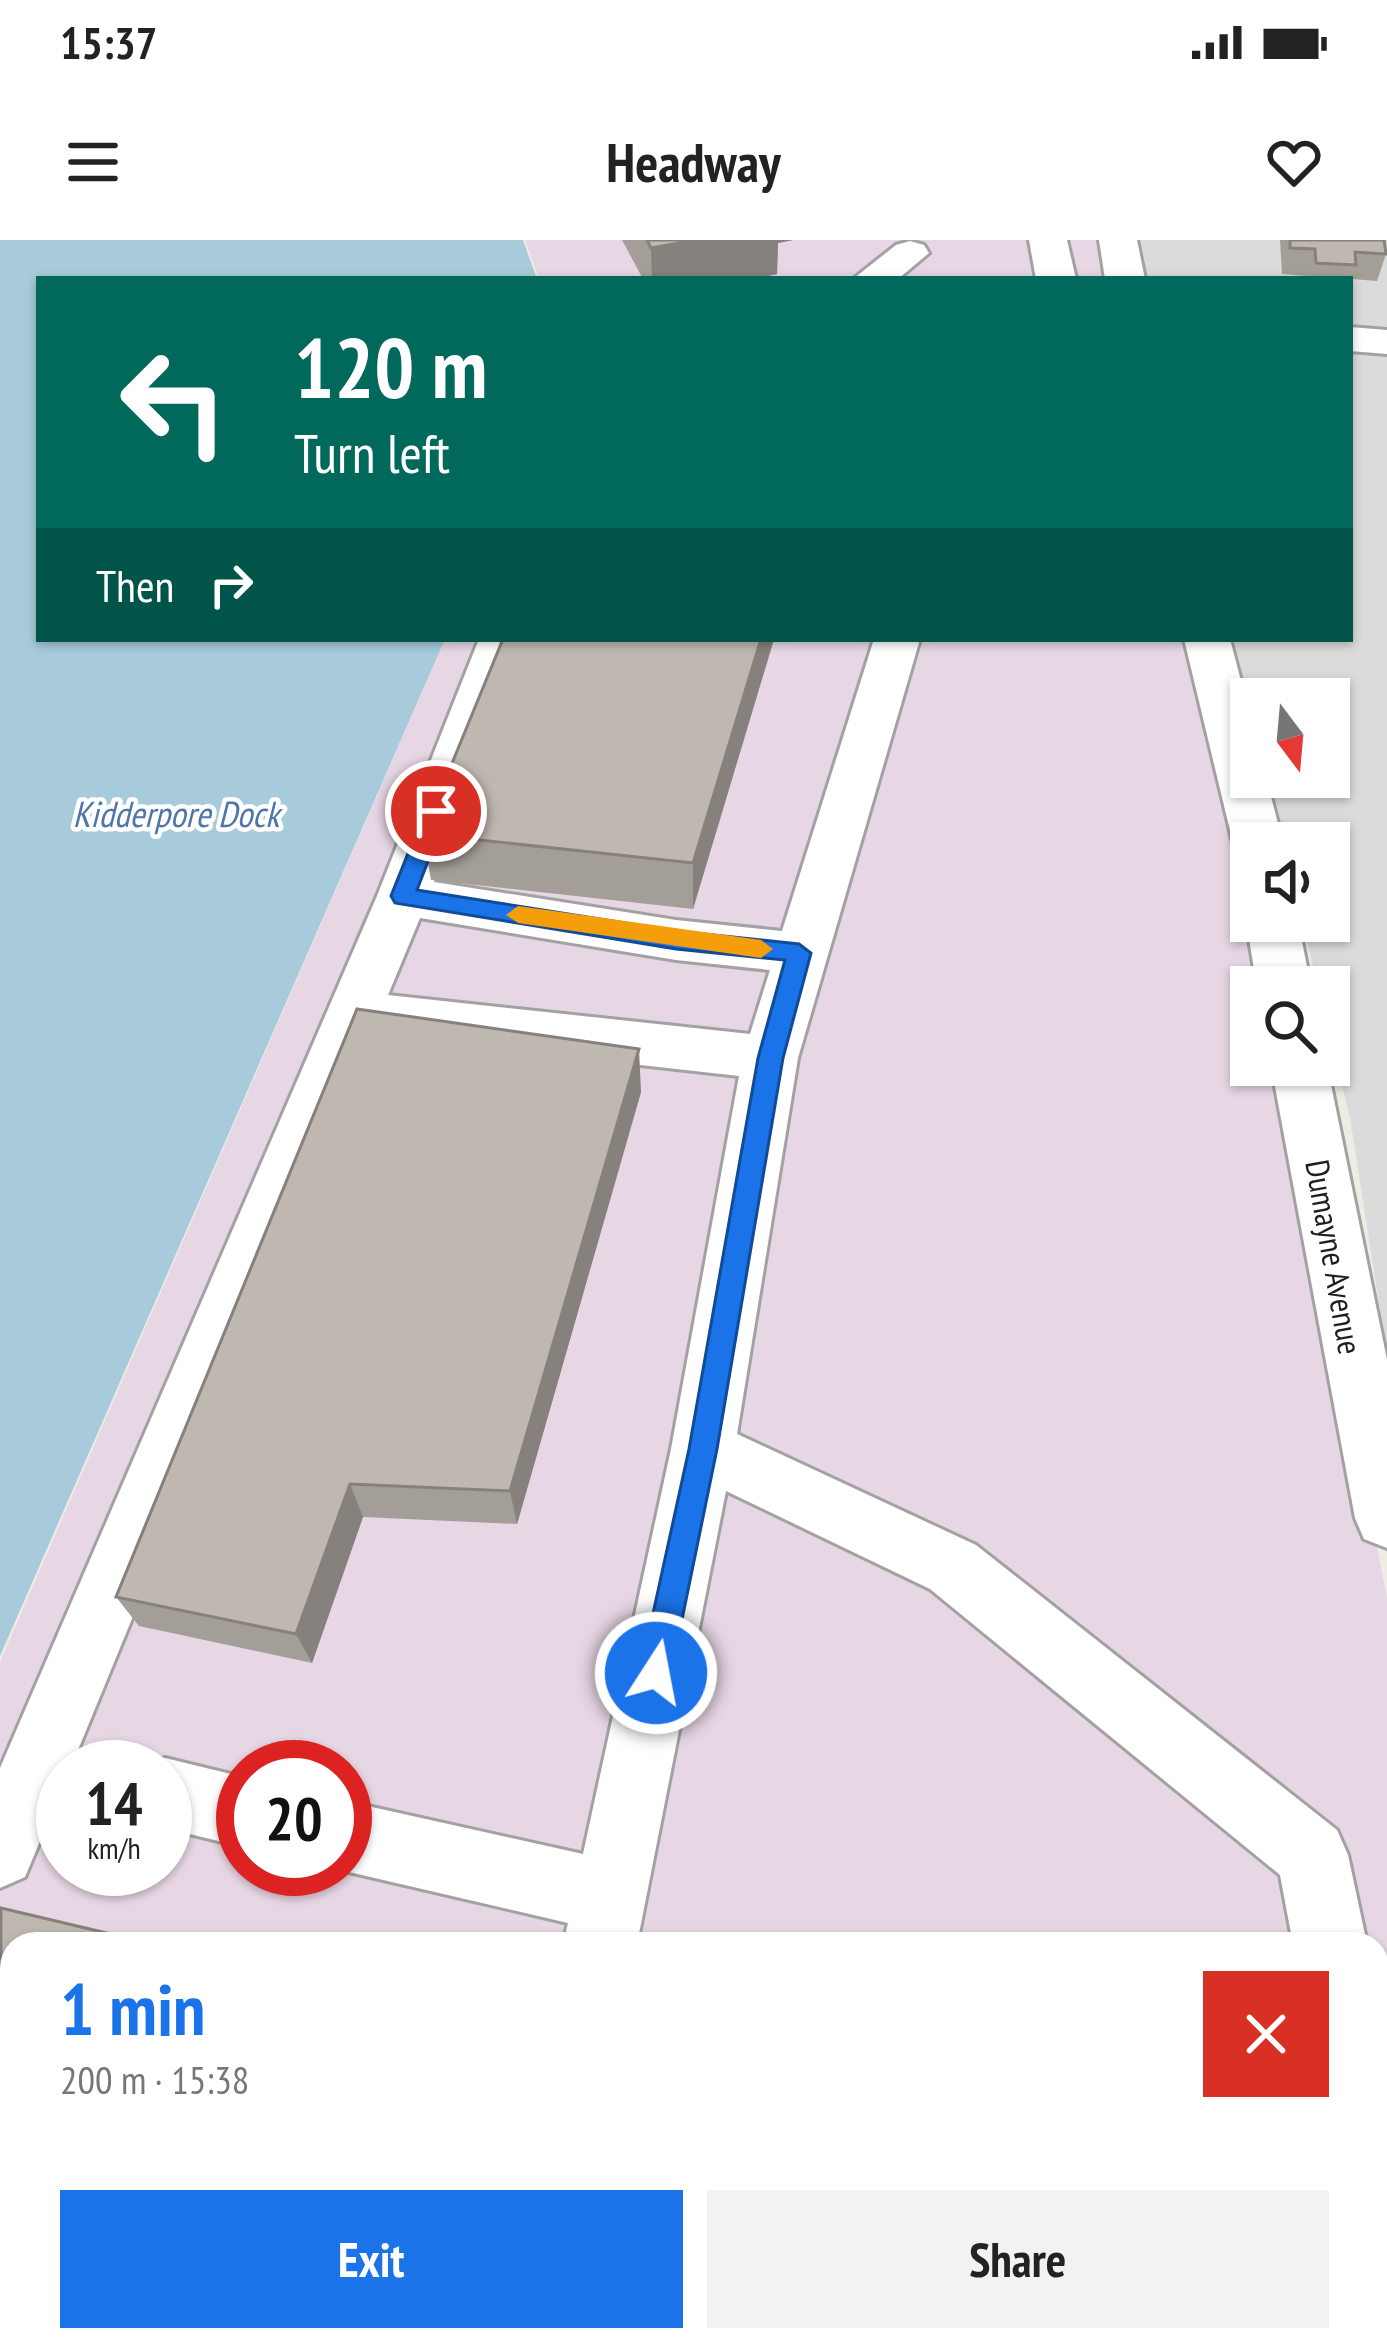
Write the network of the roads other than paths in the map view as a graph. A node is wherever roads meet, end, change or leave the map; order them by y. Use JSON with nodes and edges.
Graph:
{"nodes":[{"id":1,"x":1048,"y":240,"type":"edge"},
{"id":2,"x":1118,"y":240,"type":"edge"},
{"id":3,"x":910,"y":258,"type":"edge"},
{"id":4,"x":879,"y":276,"type":"edge"},
{"id":5,"x":1055,"y":276,"type":"edge"},
{"id":6,"x":1124,"y":276,"type":"edge"},
{"id":7,"x":1353,"y":339,"type":"edge"},
{"id":8,"x":1387,"y":341,"type":"edge"},
{"id":9,"x":501,"y":642,"type":"edge"},
{"id":10,"x":896,"y":642,"type":"edge"},
{"id":11,"x":1208,"y":642,"type":"edge"},
{"id":12,"x":1253,"y":822,"type":"edge"},
{"id":13,"x":403,"y":896,"type":"junction"},
{"id":14,"x":799,"y":953,"type":"junction"},
{"id":15,"x":354,"y":1013,"type":"junction"},
{"id":16,"x":770,"y":1058,"type":"junction"},
{"id":17,"x":1303,"y":1086,"type":"edge"},
{"id":18,"x":703,"y":1449,"type":"junction"},
{"id":19,"x":1384,"y":1486,"type":"edge"},
{"id":20,"x":61,"y":1740,"type":"edge"},
{"id":21,"x":36,"y":1791,"type":"edge"},
{"id":22,"x":372,"y":1846,"type":"edge"},
{"id":23,"x":0,"y":1852,"type":"edge"},
{"id":24,"x":605,"y":1920,"type":"edge"},
{"id":25,"x":1328,"y":1932,"type":"edge"}],
"edges":[{"from":1,"to":5,"type":"street"},
{"from":2,"to":6,"type":"street"},
{"from":3,"to":4,"type":"street"},
{"from":7,"to":8,"type":"street"},
{"from":9,"to":13,"type":"street"},
{"from":10,"to":14,"type":"street"},
{"from":11,"to":12,"type":"street"},
{"from":13,"to":14,"type":"street"},
{"from":13,"to":15,"type":"street"},
{"from":14,"to":16,"type":"street"},
{"from":15,"to":16,"type":"street"},
{"from":15,"to":20,"type":"street"},
{"from":16,"to":18,"type":"street"},
{"from":17,"to":19,"type":"street","name":"Dumayne Avenue"},
{"from":18,"to":24,"type":"street"},
{"from":18,"to":25,"type":"street"},
{"from":21,"to":23,"type":"street"},
{"from":22,"to":24,"type":"street"}]}
